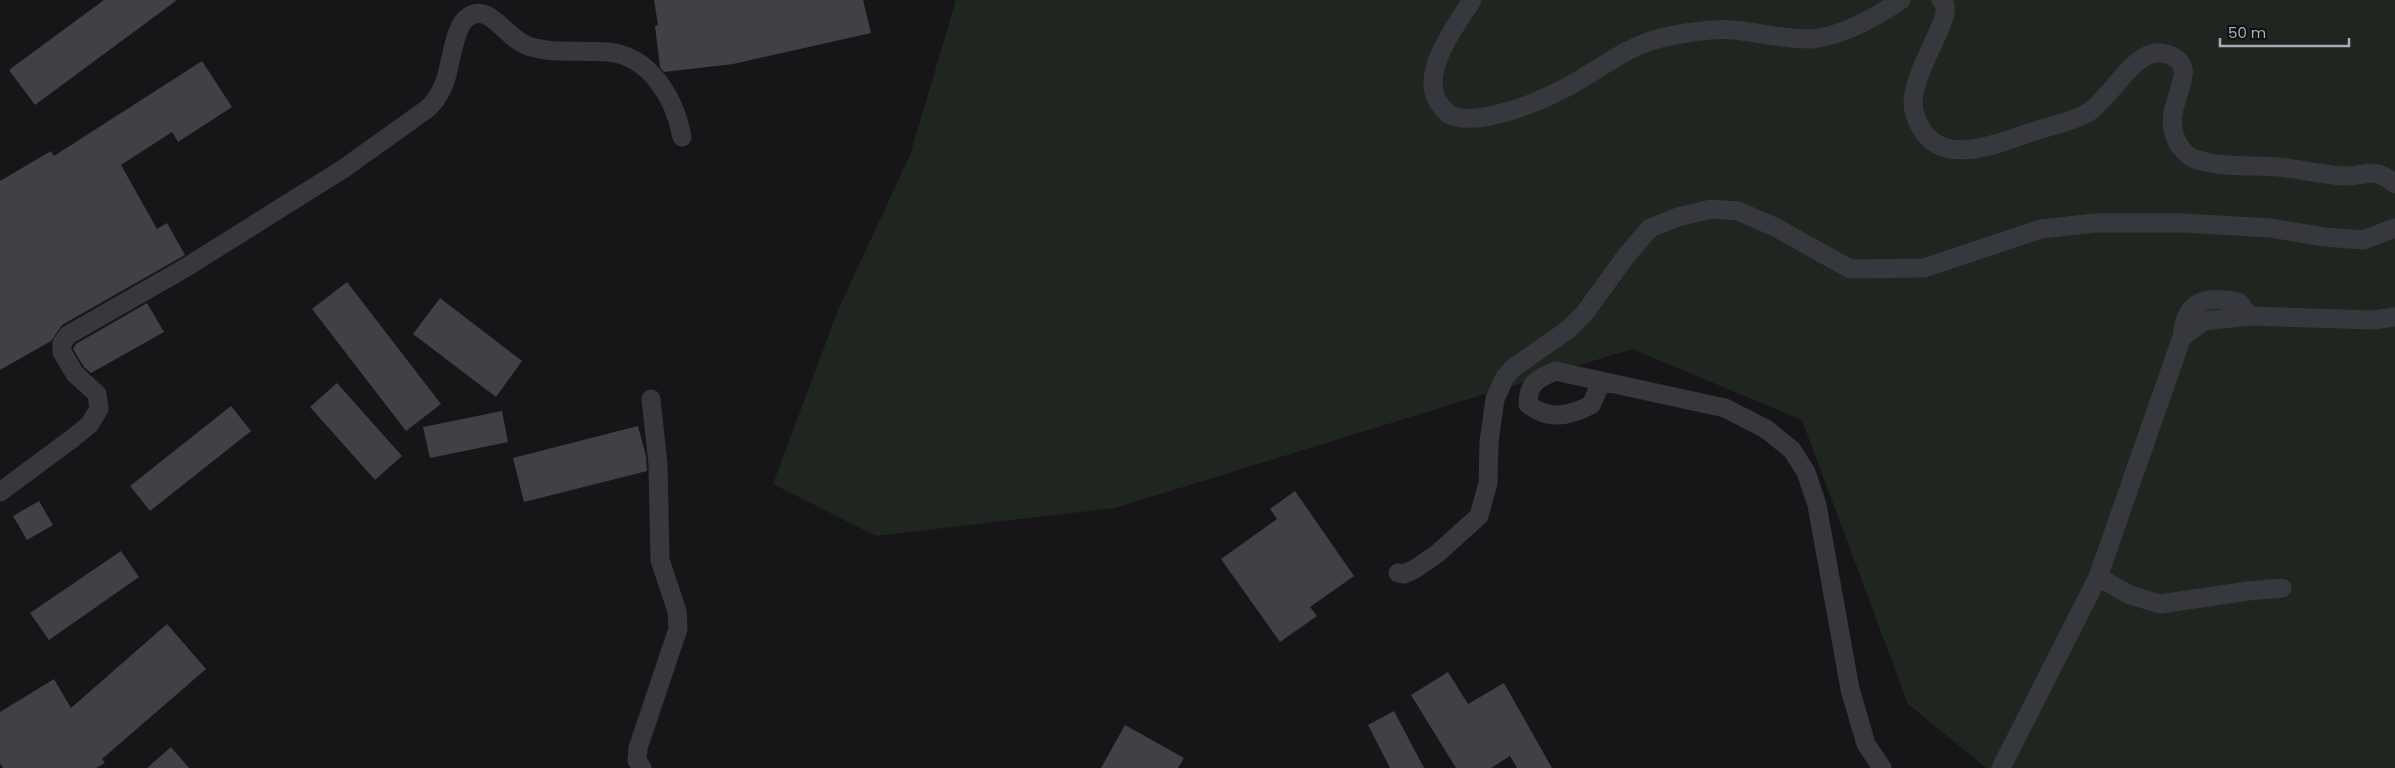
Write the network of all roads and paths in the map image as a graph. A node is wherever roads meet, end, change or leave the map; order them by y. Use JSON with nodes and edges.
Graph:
{"nodes":[{"id":1,"x":1472,"y":0,"type":"edge"},
{"id":2,"x":1902,"y":0,"type":"edge"},
{"id":3,"x":1941,"y":0,"type":"edge"},
{"id":4,"x":682,"y":137,"type":"dead end"},
{"id":5,"x":2395,"y":184,"type":"edge"},
{"id":6,"x":2395,"y":228,"type":"edge"},
{"id":7,"x":2395,"y":317,"type":"edge"},
{"id":8,"x":1602,"y":382,"type":"dead end"},
{"id":9,"x":651,"y":399,"type":"dead end"},
{"id":10,"x":0,"y":492,"type":"edge"},
{"id":11,"x":1398,"y":572,"type":"dead end"},
{"id":12,"x":2098,"y":577,"type":"junction"},
{"id":13,"x":2282,"y":588,"type":"dead end"},
{"id":14,"x":642,"y":768,"type":"edge"},
{"id":15,"x":1882,"y":768,"type":"edge"},
{"id":16,"x":2001,"y":768,"type":"edge"}],
"edges":[{"from":1,"to":2,"type":"street"},
{"from":3,"to":5,"type":"street"},
{"from":4,"to":10,"type":"street"},
{"from":6,"to":11,"type":"street"},
{"from":7,"to":12,"type":"street"},
{"from":8,"to":15,"type":"street"},
{"from":9,"to":14,"type":"street"},
{"from":12,"to":13,"type":"street"},
{"from":12,"to":16,"type":"street"}]}
